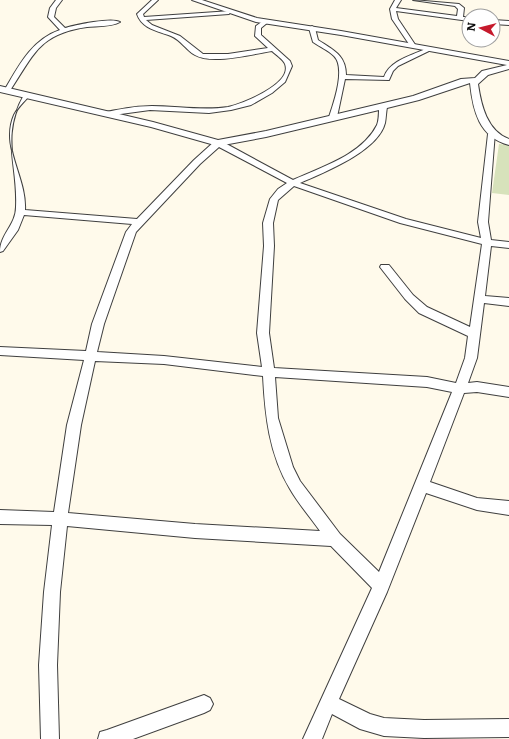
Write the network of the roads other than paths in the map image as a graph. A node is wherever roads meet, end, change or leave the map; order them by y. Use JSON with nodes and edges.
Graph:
{"nodes":[{"id":1,"x":58,"y":0,"type":"edge"},
{"id":2,"x":155,"y":0,"type":"edge"},
{"id":3,"x":196,"y":0,"type":"edge"},
{"id":4,"x":398,"y":0,"type":"edge"},
{"id":5,"x":416,"y":0,"type":"edge"},
{"id":6,"x":393,"y":9,"type":"junction"},
{"id":7,"x":229,"y":12,"type":"junction"},
{"id":8,"x":460,"y":18,"type":"joint"},
{"id":9,"x":141,"y":19,"type":"junction"},
{"id":10,"x":117,"y":22,"type":"dead end"},
{"id":11,"x":265,"y":22,"type":"junction"},
{"id":12,"x":312,"y":28,"type":"junction"},
{"id":13,"x":64,"y":31,"type":"junction"},
{"id":14,"x":413,"y":46,"type":"junction"},
{"id":15,"x":430,"y":49,"type":"junction"},
{"id":16,"x":273,"y":50,"type":"junction"},
{"id":17,"x":509,"y":63,"type":"edge"},
{"id":18,"x":509,"y":67,"type":"edge"},
{"id":19,"x":343,"y":78,"type":"junction"},
{"id":20,"x":476,"y":80,"type":"junction"},
{"id":21,"x":3,"y":90,"type":"edge"},
{"id":22,"x":26,"y":96,"type":"junction"},
{"id":23,"x":383,"y":107,"type":"junction"},
{"id":24,"x":109,"y":114,"type":"junction"},
{"id":25,"x":333,"y":117,"type":"junction"},
{"id":26,"x":492,"y":134,"type":"junction"},
{"id":27,"x":509,"y":142,"type":"edge"},
{"id":28,"x":218,"y":143,"type":"junction"},
{"id":29,"x":292,"y":183,"type":"junction"},
{"id":30,"x":20,"y":212,"type":"junction"},
{"id":31,"x":139,"y":222,"type":"junction"},
{"id":32,"x":487,"y":242,"type":"junction"},
{"id":33,"x":509,"y":245,"type":"edge"},
{"id":34,"x":0,"y":249,"type":"edge"},
{"id":35,"x":385,"y":267,"type":"dead end"},
{"id":36,"x":478,"y":299,"type":"junction"},
{"id":37,"x":509,"y":302,"type":"edge"},
{"id":38,"x":474,"y":334,"type":"junction"},
{"id":39,"x":0,"y":351,"type":"edge"},
{"id":40,"x":90,"y":355,"type":"junction"},
{"id":41,"x":269,"y":372,"type":"junction"},
{"id":42,"x":460,"y":389,"type":"junction"},
{"id":43,"x":509,"y":392,"type":"edge"},
{"id":44,"x":422,"y":485,"type":"junction"},
{"id":45,"x":509,"y":508,"type":"edge"},
{"id":46,"x":0,"y":517,"type":"edge"},
{"id":47,"x":60,"y":519,"type":"junction"},
{"id":48,"x":335,"y":539,"type":"junction"},
{"id":49,"x":381,"y":586,"type":"junction"},
{"id":50,"x":329,"y":703,"type":"junction"},
{"id":51,"x":204,"y":704,"type":"dead end"},
{"id":52,"x":509,"y":728,"type":"edge"},
{"id":53,"x":50,"y":739,"type":"edge"},
{"id":54,"x":107,"y":739,"type":"edge"},
{"id":55,"x":312,"y":739,"type":"edge"}],
"edges":[{"from":1,"to":13,"type":"street"},
{"from":2,"to":9,"type":"street"},
{"from":3,"to":7,"type":"street"},
{"from":4,"to":6,"type":"street"},
{"from":5,"to":8,"type":"street"},
{"from":6,"to":8,"type":"street"},
{"from":6,"to":14,"type":"street"},
{"from":7,"to":9,"type":"street"},
{"from":7,"to":11,"type":"street"},
{"from":9,"to":16,"type":"street"},
{"from":10,"to":13,"type":"street"},
{"from":11,"to":12,"type":"street"},
{"from":11,"to":16,"type":"street"},
{"from":12,"to":14,"type":"street"},
{"from":12,"to":19,"type":"street"},
{"from":13,"to":21,"type":"street"},
{"from":14,"to":15,"type":"street"},
{"from":15,"to":17,"type":"street"},
{"from":15,"to":19,"type":"street"},
{"from":16,"to":24,"type":"street"},
{"from":18,"to":20,"type":"street"},
{"from":19,"to":25,"type":"street"},
{"from":20,"to":23,"type":"street"},
{"from":20,"to":26,"type":"street"},
{"from":21,"to":22,"type":"street"},
{"from":22,"to":24,"type":"street"},
{"from":22,"to":30,"type":"street"},
{"from":23,"to":25,"type":"street"},
{"from":23,"to":29,"type":"street"},
{"from":24,"to":28,"type":"street"},
{"from":25,"to":28,"type":"street"},
{"from":26,"to":27,"type":"street"},
{"from":26,"to":32,"type":"street"},
{"from":28,"to":29,"type":"street"},
{"from":28,"to":31,"type":"street"},
{"from":29,"to":32,"type":"street"},
{"from":29,"to":41,"type":"street"},
{"from":30,"to":31,"type":"street"},
{"from":30,"to":34,"type":"street"},
{"from":31,"to":40,"type":"street"},
{"from":32,"to":33,"type":"street"},
{"from":32,"to":36,"type":"street"},
{"from":35,"to":38,"type":"street"},
{"from":36,"to":37,"type":"street"},
{"from":36,"to":38,"type":"street"},
{"from":38,"to":42,"type":"street"},
{"from":39,"to":40,"type":"street"},
{"from":40,"to":41,"type":"street"},
{"from":40,"to":47,"type":"street"},
{"from":41,"to":42,"type":"street"},
{"from":41,"to":48,"type":"street"},
{"from":42,"to":43,"type":"street"},
{"from":42,"to":44,"type":"street"},
{"from":44,"to":45,"type":"street"},
{"from":44,"to":49,"type":"street"},
{"from":46,"to":47,"type":"street"},
{"from":47,"to":48,"type":"street"},
{"from":47,"to":53,"type":"street"},
{"from":48,"to":49,"type":"street"},
{"from":49,"to":50,"type":"street"},
{"from":50,"to":52,"type":"street"},
{"from":50,"to":55,"type":"street"},
{"from":51,"to":54,"type":"street"}]}
